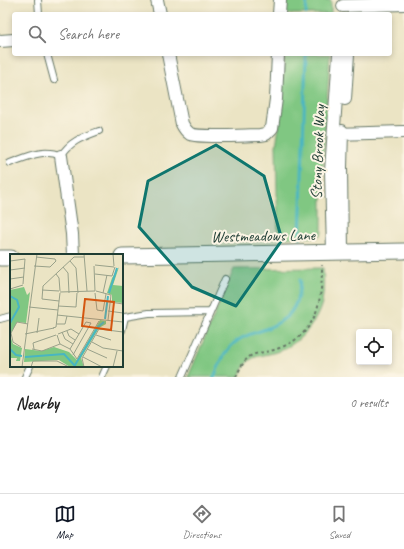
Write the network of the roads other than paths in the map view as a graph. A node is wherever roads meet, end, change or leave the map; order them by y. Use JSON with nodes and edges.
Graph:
{"nodes":[{"id":1,"x":38,"y":0,"type":"edge"},
{"id":2,"x":157,"y":0,"type":"edge"},
{"id":3,"x":280,"y":0,"type":"edge"},
{"id":4,"x":404,"y":4,"type":"edge"},
{"id":5,"x":344,"y":8,"type":"edge"},
{"id":6,"x":39,"y":12,"type":"edge"},
{"id":7,"x":160,"y":12,"type":"edge"},
{"id":8,"x":279,"y":12,"type":"edge"},
{"id":9,"x":12,"y":40,"type":"edge"},
{"id":10,"x":0,"y":41,"type":"edge"},
{"id":11,"x":48,"y":56,"type":"edge"},
{"id":12,"x":168,"y":56,"type":"edge"},
{"id":13,"x":278,"y":56,"type":"edge"},
{"id":14,"x":339,"y":56,"type":"edge"},
{"id":15,"x":348,"y":56,"type":"edge"},
{"id":16,"x":54,"y":80,"type":"dead end"},
{"id":17,"x":99,"y":131,"type":"dead end"},
{"id":18,"x":404,"y":132,"type":"edge"},
{"id":19,"x":337,"y":134,"type":"junction"},
{"id":20,"x":61,"y":156,"type":"junction"},
{"id":21,"x":10,"y":163,"type":"dead end"},
{"id":22,"x":404,"y":251,"type":"edge"},
{"id":23,"x":332,"y":252,"type":"junction"},
{"id":24,"x":73,"y":254,"type":"edge"},
{"id":25,"x":123,"y":256,"type":"edge"},
{"id":26,"x":225,"y":279,"type":"dead end"},
{"id":27,"x":210,"y":312,"type":"junction"},
{"id":28,"x":10,"y":316,"type":"edge"},
{"id":29,"x":123,"y":317,"type":"edge"},
{"id":30,"x":0,"y":319,"type":"edge"},
{"id":31,"x":30,"y":367,"type":"edge"},
{"id":32,"x":107,"y":367,"type":"edge"},
{"id":33,"x":25,"y":377,"type":"edge"},
{"id":34,"x":102,"y":377,"type":"edge"},
{"id":35,"x":182,"y":377,"type":"edge"}],
"edges":[{"from":1,"to":6,"type":"lane"},
{"from":2,"to":7,"type":"street"},
{"from":3,"to":8,"type":"street"},
{"from":4,"to":5,"type":"street"},
{"from":9,"to":10,"type":"street"},
{"from":11,"to":16,"type":"lane"},
{"from":12,"to":13,"type":"street"},
{"from":14,"to":19,"type":"street","name":"Stony Brook Way"},
{"from":15,"to":19,"type":"street","name":"Stony Brook Way"},
{"from":17,"to":20,"type":"lane"},
{"from":18,"to":19,"type":"street"},
{"from":19,"to":23,"type":"street","name":"Stony Brook Way"},
{"from":20,"to":21,"type":"lane"},
{"from":20,"to":24,"type":"street"},
{"from":22,"to":23,"type":"street","name":"Westmeadows Lane"},
{"from":23,"to":25,"type":"street","name":"Westmeadows Lane"},
{"from":26,"to":27,"type":"lane"},
{"from":27,"to":29,"type":"lane"},
{"from":27,"to":35,"type":"lane"},
{"from":28,"to":30,"type":"lane"},
{"from":31,"to":33,"type":"lane"},
{"from":32,"to":34,"type":"lane"}]}
